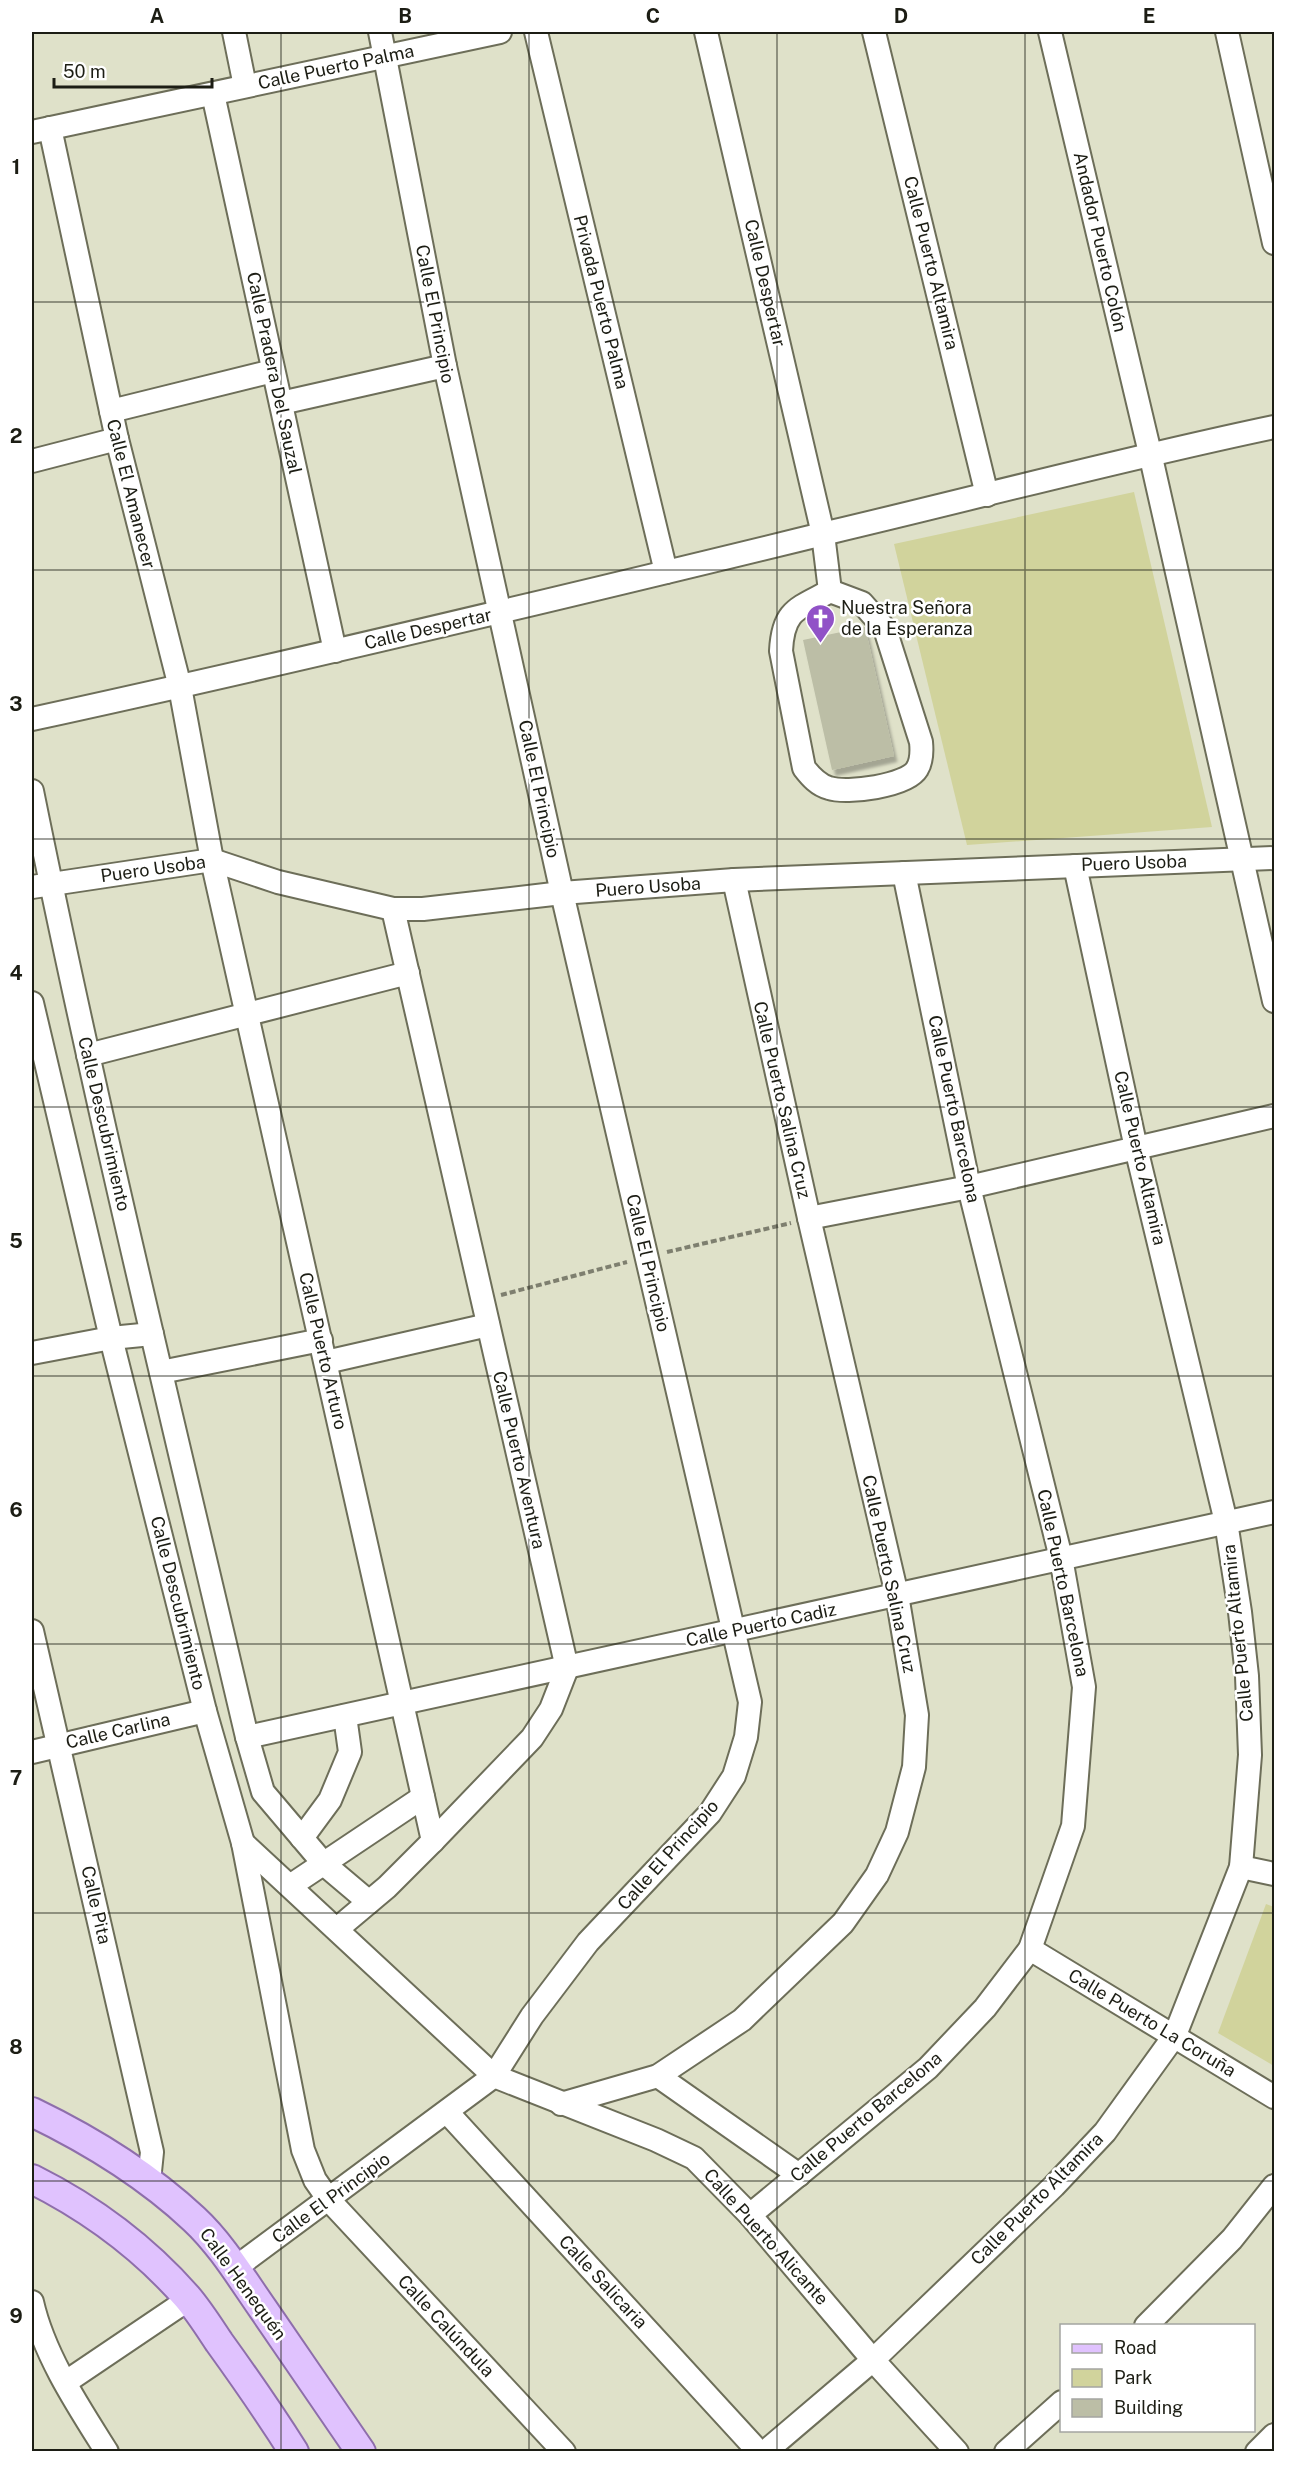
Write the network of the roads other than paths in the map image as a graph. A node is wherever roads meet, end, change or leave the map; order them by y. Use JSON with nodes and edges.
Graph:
{"nodes":[{"id":1,"x":234,"y":32,"type":"edge"},
{"id":2,"x":380,"y":32,"type":"edge"},
{"id":3,"x":500,"y":32,"type":"edge"},
{"id":4,"x":536,"y":32,"type":"edge"},
{"id":5,"x":706,"y":32,"type":"edge"},
{"id":6,"x":874,"y":32,"type":"edge"},
{"id":7,"x":1050,"y":32,"type":"edge"},
{"id":8,"x":1227,"y":32,"type":"edge"},
{"id":9,"x":384,"y":56,"type":"junction"},
{"id":10,"x":245,"y":86,"type":"junction"},
{"id":11,"x":213,"y":94,"type":"junction"},
{"id":12,"x":41,"y":130,"type":"edge"},
{"id":13,"x":1275,"y":243,"type":"edge"},
{"id":14,"x":445,"y":366,"type":"junction"},
{"id":15,"x":273,"y":371,"type":"junction"},
{"id":16,"x":280,"y":403,"type":"junction"},
{"id":17,"x":111,"y":411,"type":"junction"},
{"id":18,"x":1275,"y":428,"type":"edge"},
{"id":19,"x":117,"y":439,"type":"junction"},
{"id":20,"x":1150,"y":453,"type":"junction"},
{"id":21,"x":32,"y":461,"type":"edge"},
{"id":22,"x":987,"y":495,"type":"junction"},
{"id":23,"x":823,"y":534,"type":"junction"},
{"id":24,"x":666,"y":572,"type":"junction"},
{"id":25,"x":830,"y":591,"type":"junction"},
{"id":26,"x":501,"y":611,"type":"junction"},
{"id":27,"x":335,"y":651,"type":"junction"},
{"id":28,"x":180,"y":687,"type":"junction"},
{"id":29,"x":32,"y":719,"type":"edge"},
{"id":30,"x":32,"y":790,"type":"edge"},
{"id":31,"x":1275,"y":858,"type":"edge"},
{"id":32,"x":1244,"y":859,"type":"junction"},
{"id":33,"x":212,"y":860,"type":"junction"},
{"id":34,"x":1075,"y":866,"type":"junction"},
{"id":35,"x":904,"y":873,"type":"junction"},
{"id":36,"x":734,"y":880,"type":"junction"},
{"id":37,"x":41,"y":885,"type":"edge"},
{"id":38,"x":562,"y":893,"type":"junction"},
{"id":39,"x":393,"y":909,"type":"junction"},
{"id":40,"x":408,"y":974,"type":"junction"},
{"id":41,"x":1275,"y":1001,"type":"edge"},
{"id":42,"x":32,"y":1004,"type":"edge"},
{"id":43,"x":248,"y":1015,"type":"junction"},
{"id":44,"x":88,"y":1055,"type":"junction"},
{"id":45,"x":1275,"y":1116,"type":"edge"},
{"id":46,"x":1136,"y":1148,"type":"junction"},
{"id":47,"x":969,"y":1187,"type":"junction"},
{"id":48,"x":809,"y":1218,"type":"junction"},
{"id":49,"x":488,"y":1325,"type":"junction"},
{"id":50,"x":152,"y":1334,"type":"junction"},
{"id":51,"x":111,"y":1338,"type":"junction"},
{"id":52,"x":321,"y":1340,"type":"junction"},
{"id":53,"x":32,"y":1353,"type":"edge"},
{"id":54,"x":326,"y":1362,"type":"junction"},
{"id":55,"x":161,"y":1372,"type":"junction"},
{"id":56,"x":1275,"y":1512,"type":"edge"},
{"id":57,"x":1226,"y":1522,"type":"junction"},
{"id":58,"x":1061,"y":1558,"type":"junction"},
{"id":59,"x":897,"y":1595,"type":"junction"},
{"id":60,"x":32,"y":1631,"type":"edge"},
{"id":61,"x":733,"y":1632,"type":"junction"},
{"id":62,"x":567,"y":1668,"type":"junction"},
{"id":63,"x":402,"y":1703,"type":"junction"},
{"id":64,"x":205,"y":1711,"type":"junction"},
{"id":65,"x":345,"y":1716,"type":"junction"},
{"id":66,"x":247,"y":1737,"type":"junction"},
{"id":67,"x":59,"y":1745,"type":"junction"},
{"id":68,"x":32,"y":1752,"type":"edge"},
{"id":69,"x":423,"y":1797,"type":"junction"},
{"id":70,"x":302,"y":1838,"type":"junction"},
{"id":71,"x":433,"y":1841,"type":"junction"},
{"id":72,"x":243,"y":1843,"type":"junction"},
{"id":73,"x":324,"y":1864,"type":"junction"},
{"id":74,"x":1241,"y":1867,"type":"junction"},
{"id":75,"x":1275,"y":1874,"type":"edge"},
{"id":76,"x":290,"y":1886,"type":"junction"},
{"id":77,"x":369,"y":1902,"type":"junction"},
{"id":78,"x":338,"y":1929,"type":"junction"},
{"id":79,"x":1030,"y":1949,"type":"junction"},
{"id":80,"x":1175,"y":2035,"type":"junction"},
{"id":81,"x":494,"y":2076,"type":"junction"},
{"id":82,"x":658,"y":2076,"type":"junction"},
{"id":83,"x":1275,"y":2097,"type":"edge"},
{"id":84,"x":561,"y":2104,"type":"junction"},
{"id":85,"x":32,"y":2112,"type":"edge"},
{"id":86,"x":447,"y":2112,"type":"junction"},
{"id":87,"x":799,"y":2175,"type":"junction"},
{"id":88,"x":32,"y":2179,"type":"edge"},
{"id":89,"x":149,"y":2181,"type":"junction"},
{"id":90,"x":1275,"y":2186,"type":"edge"},
{"id":91,"x":328,"y":2200,"type":"junction"},
{"id":92,"x":750,"y":2215,"type":"junction"},
{"id":93,"x":235,"y":2268,"type":"junction"},
{"id":94,"x":189,"y":2299,"type":"junction"},
{"id":95,"x":32,"y":2310,"type":"edge"},
{"id":96,"x":1147,"y":2324,"type":"edge"},
{"id":97,"x":873,"y":2360,"type":"junction"},
{"id":98,"x":66,"y":2382,"type":"junction"},
{"id":99,"x":1060,"y":2404,"type":"edge"},
{"id":100,"x":1275,"y":2435,"type":"edge"},
{"id":101,"x":99,"y":2450,"type":"edge"},
{"id":102,"x":294,"y":2451,"type":"edge"},
{"id":103,"x":361,"y":2451,"type":"edge"},
{"id":104,"x":564,"y":2451,"type":"edge"},
{"id":105,"x":759,"y":2451,"type":"edge"},
{"id":106,"x":765,"y":2451,"type":"edge"},
{"id":107,"x":957,"y":2451,"type":"edge"},
{"id":108,"x":1006,"y":2451,"type":"edge"},
{"id":109,"x":1257,"y":2451,"type":"edge"}],
"edges":[{"from":1,"to":10,"type":"street"},
{"from":2,"to":9,"type":"street","name":"Calle El Principio"},
{"from":3,"to":9,"type":"street","name":"Calle Puerto Palma"},
{"from":4,"to":24,"type":"street","name":"Privada Puerto Palma"},
{"from":5,"to":23,"type":"street","name":"Calle Despertar"},
{"from":6,"to":22,"type":"street","name":"Calle Puerto Altamira"},
{"from":7,"to":20,"type":"street","name":"Andador Puerto Colón"},
{"from":8,"to":13,"type":"street"},
{"from":9,"to":10,"type":"street","name":"Calle Puerto Palma"},
{"from":9,"to":14,"type":"street","name":"Calle El Principio"},
{"from":10,"to":11,"type":"street","name":"Calle Puerto Palma"},
{"from":11,"to":12,"type":"street","name":"Calle Puerto Palma"},
{"from":11,"to":15,"type":"street","name":"Calle Pradera Del Sauzal"},
{"from":12,"to":17,"type":"street","name":"Calle El Amanecer"},
{"from":14,"to":16,"type":"street"},
{"from":14,"to":26,"type":"street","name":"Calle El Principio"},
{"from":15,"to":16,"type":"street","name":"Calle Pradera Del Sauzal"},
{"from":15,"to":17,"type":"street"},
{"from":16,"to":27,"type":"street","name":"Calle Pradera Del Sauzal"},
{"from":17,"to":19,"type":"street","name":"Calle El Amanecer"},
{"from":18,"to":20,"type":"street","name":"Calle Despertar"},
{"from":19,"to":21,"type":"street"},
{"from":19,"to":28,"type":"street","name":"Calle El Amanecer"},
{"from":20,"to":22,"type":"street","name":"Calle Despertar"},
{"from":20,"to":32,"type":"street","name":"Andador Puerto Colón"},
{"from":22,"to":23,"type":"street","name":"Calle Despertar"},
{"from":23,"to":24,"type":"street","name":"Calle Despertar"},
{"from":23,"to":25,"type":"street"},
{"from":24,"to":26,"type":"street","name":"Calle Despertar"},
{"from":25,"to":25,"type":"street"},
{"from":26,"to":27,"type":"street","name":"Calle Despertar"},
{"from":26,"to":38,"type":"street","name":"Calle El Principio"},
{"from":27,"to":28,"type":"street","name":"Calle Despertar"},
{"from":28,"to":29,"type":"street","name":"Calle Despertar"},
{"from":28,"to":33,"type":"street","name":"Calle El Amanecer"},
{"from":30,"to":37,"type":"street","name":"Calle Descubrimiento"},
{"from":31,"to":32,"type":"street","name":"Puero Usoba"},
{"from":32,"to":34,"type":"street","name":"Puero Usoba"},
{"from":32,"to":41,"type":"street"},
{"from":33,"to":37,"type":"street","name":"Puero Usoba"},
{"from":33,"to":39,"type":"street","name":"Puero Usoba"},
{"from":33,"to":43,"type":"street","name":"Calle Puerto Arturo"},
{"from":34,"to":35,"type":"street","name":"Puero Usoba"},
{"from":34,"to":46,"type":"street","name":"Calle Puerto Altamira"},
{"from":35,"to":36,"type":"street","name":"Puero Usoba"},
{"from":35,"to":47,"type":"street","name":"Calle Puerto Barcelona"},
{"from":36,"to":38,"type":"street","name":"Puero Usoba"},
{"from":36,"to":48,"type":"street","name":"Calle Puerto Salina Cruz"},
{"from":37,"to":44,"type":"street","name":"Calle Descubrimiento"},
{"from":38,"to":39,"type":"street","name":"Puero Usoba"},
{"from":38,"to":61,"type":"street","name":"Calle El Principio"},
{"from":39,"to":40,"type":"street","name":"Calle Puerto Aventura"},
{"from":40,"to":43,"type":"street"},
{"from":40,"to":49,"type":"street","name":"Calle Puerto Aventura"},
{"from":42,"to":51,"type":"street","name":"Calle Descubrimiento"},
{"from":43,"to":44,"type":"street"},
{"from":43,"to":52,"type":"street","name":"Calle Puerto Arturo"},
{"from":44,"to":50,"type":"street","name":"Calle Descubrimiento"},
{"from":45,"to":46,"type":"street"},
{"from":46,"to":47,"type":"street"},
{"from":46,"to":57,"type":"street","name":"Calle Puerto Altamira"},
{"from":47,"to":48,"type":"street"},
{"from":47,"to":58,"type":"street","name":"Calle Puerto Barcelona"},
{"from":48,"to":59,"type":"street","name":"Calle Puerto Salina Cruz"},
{"from":49,"to":54,"type":"street"},
{"from":49,"to":62,"type":"street","name":"Calle Puerto Aventura"},
{"from":50,"to":51,"type":"street"},
{"from":50,"to":55,"type":"street","name":"Calle Descubrimiento"},
{"from":51,"to":53,"type":"street"},
{"from":51,"to":64,"type":"street","name":"Calle Descubrimiento"},
{"from":52,"to":54,"type":"street","name":"Calle Puerto Arturo"},
{"from":52,"to":55,"type":"street"},
{"from":54,"to":63,"type":"street","name":"Calle Puerto Arturo"},
{"from":55,"to":66,"type":"street","name":"Calle Descubrimiento"},
{"from":56,"to":57,"type":"street","name":"Calle Puerto Cadiz"},
{"from":57,"to":58,"type":"street","name":"Calle Puerto Cadiz"},
{"from":57,"to":74,"type":"street","name":"Calle Puerto Altamira"},
{"from":58,"to":59,"type":"street","name":"Calle Puerto Cadiz"},
{"from":58,"to":79,"type":"street","name":"Calle Puerto Barcelona"},
{"from":59,"to":61,"type":"street","name":"Calle Puerto Cadiz"},
{"from":59,"to":82,"type":"street","name":"Calle Puerto Salina Cruz"},
{"from":60,"to":67,"type":"street","name":"Calle Pita"},
{"from":61,"to":62,"type":"street","name":"Calle Puerto Cadiz"},
{"from":61,"to":81,"type":"street","name":"Calle El Principio"},
{"from":62,"to":63,"type":"street","name":"Calle Puerto Cadiz"},
{"from":62,"to":71,"type":"street"},
{"from":63,"to":65,"type":"street","name":"Calle Puerto Cadiz"},
{"from":63,"to":69,"type":"street","name":"Calle Puerto Arturo"},
{"from":64,"to":67,"type":"street","name":"Calle Carlina"},
{"from":64,"to":72,"type":"street","name":"Calle Descubrimiento"},
{"from":65,"to":66,"type":"street","name":"Calle Puerto Cadiz"},
{"from":65,"to":70,"type":"street"},
{"from":66,"to":70,"type":"street","name":"Calle Descubrimiento"},
{"from":67,"to":68,"type":"street","name":"Calle Carlina"},
{"from":67,"to":89,"type":"street","name":"Calle Pita"},
{"from":69,"to":71,"type":"street","name":"Calle Puerto Arturo"},
{"from":69,"to":73,"type":"street"},
{"from":70,"to":73,"type":"street","name":"Calle Descubrimiento"},
{"from":71,"to":77,"type":"street"},
{"from":72,"to":76,"type":"street"},
{"from":72,"to":91,"type":"street","name":"Calle Descubrimiento"},
{"from":73,"to":76,"type":"street"},
{"from":73,"to":77,"type":"street","name":"Calle Descubrimiento"},
{"from":74,"to":75,"type":"street"},
{"from":74,"to":80,"type":"street","name":"Calle Puerto Altamira"},
{"from":76,"to":78,"type":"street"},
{"from":77,"to":78,"type":"street"},
{"from":78,"to":81,"type":"street"},
{"from":79,"to":80,"type":"street","name":"Calle Puerto La Coruña"},
{"from":79,"to":87,"type":"street","name":"Calle Puerto Barcelona"},
{"from":80,"to":83,"type":"street","name":"Calle Puerto La Coruña"},
{"from":80,"to":97,"type":"street","name":"Calle Puerto Altamira"},
{"from":81,"to":84,"type":"street","name":"Calle Puerto Alicante"},
{"from":81,"to":86,"type":"street","name":"Calle El Principio"},
{"from":82,"to":84,"type":"street","name":"Calle Puerto Salina Cruz"},
{"from":82,"to":87,"type":"street"},
{"from":84,"to":92,"type":"street","name":"Calle Puerto Alicante"},
{"from":85,"to":89,"type":"main road","name":"Calle Henequén"},
{"from":86,"to":91,"type":"street","name":"Calle El Principio"},
{"from":86,"to":105,"type":"street","name":"Calle Salicaria"},
{"from":87,"to":92,"type":"street","name":"Calle Puerto Barcelona"},
{"from":88,"to":94,"type":"main road"},
{"from":89,"to":93,"type":"main road","name":"Calle Henequén"},
{"from":90,"to":96,"type":"street"},
{"from":91,"to":93,"type":"street","name":"Calle El Principio"},
{"from":91,"to":104,"type":"street","name":"Calle Calúndula"},
{"from":92,"to":97,"type":"street","name":"Calle Puerto Alicante"},
{"from":93,"to":103,"type":"main road","name":"Calle Henequén"},
{"from":94,"to":98,"type":"street"},
{"from":94,"to":102,"type":"main road"},
{"from":95,"to":98,"type":"street"},
{"from":97,"to":106,"type":"street","name":"Calle Puerto Altamira"},
{"from":97,"to":107,"type":"street","name":"Calle Puerto Alicante"},
{"from":98,"to":101,"type":"street"},
{"from":99,"to":108,"type":"street"},
{"from":100,"to":109,"type":"street"}]}
